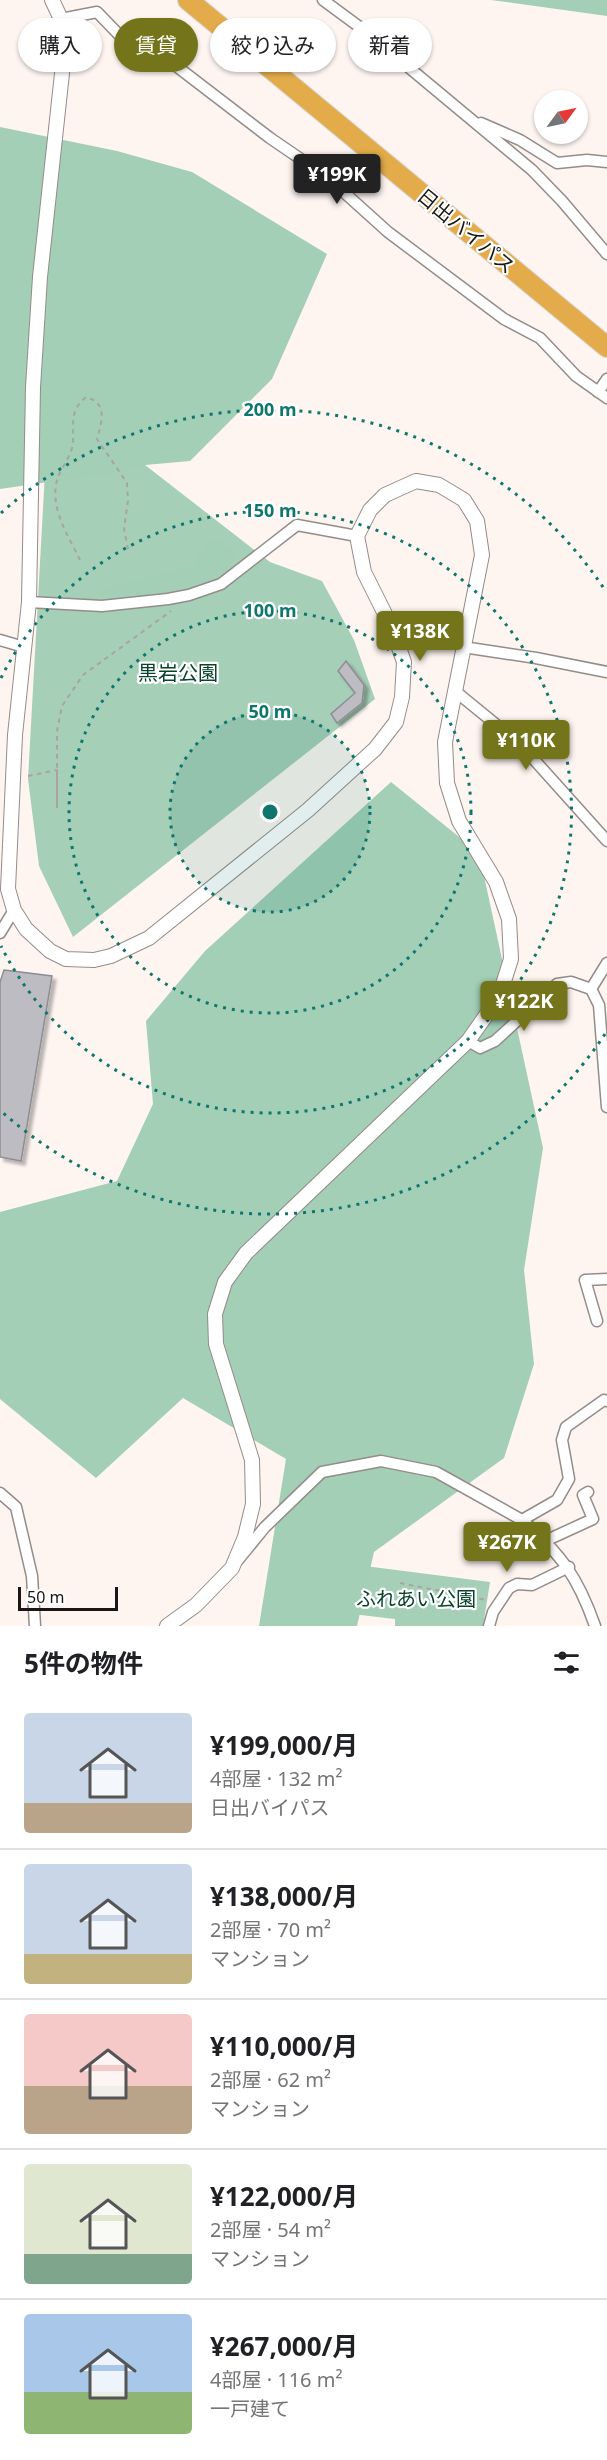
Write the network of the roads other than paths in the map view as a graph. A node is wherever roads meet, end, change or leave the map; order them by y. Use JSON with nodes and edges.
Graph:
{"nodes":[{"id":1,"x":52,"y":0,"type":"edge"},
{"id":2,"x":188,"y":0,"type":"edge"},
{"id":3,"x":323,"y":0,"type":"edge"},
{"id":4,"x":61,"y":18,"type":"edge"},
{"id":5,"x":66,"y":18,"type":"edge"},
{"id":6,"x":62,"y":72,"type":"edge"},
{"id":7,"x":469,"y":118,"type":"junction"},
{"id":8,"x":607,"y":162,"type":"edge"},
{"id":9,"x":607,"y":254,"type":"edge"},
{"id":10,"x":607,"y":347,"type":"edge"},
{"id":11,"x":607,"y":380,"type":"edge"},
{"id":12,"x":603,"y":395,"type":"edge"},
{"id":13,"x":357,"y":536,"type":"junction"},
{"id":14,"x":29,"y":602,"type":"junction"},
{"id":15,"x":0,"y":640,"type":"edge"},
{"id":16,"x":24,"y":647,"type":"junction"},
{"id":17,"x":463,"y":647,"type":"junction"},
{"id":18,"x":607,"y":672,"type":"edge"},
{"id":19,"x":455,"y":691,"type":"junction"},
{"id":20,"x":607,"y":841,"type":"edge"},
{"id":21,"x":14,"y":910,"type":"junction"},
{"id":22,"x":0,"y":933,"type":"edge"},
{"id":23,"x":607,"y":963,"type":"edge"},
{"id":24,"x":591,"y":989,"type":"junction"},
{"id":25,"x":468,"y":1041,"type":"junction"},
{"id":26,"x":607,"y":1107,"type":"edge"},
{"id":27,"x":607,"y":1278,"type":"edge"},
{"id":28,"x":597,"y":1321,"type":"dead end"},
{"id":29,"x":607,"y":1401,"type":"edge"},
{"id":30,"x":0,"y":1492,"type":"edge"},
{"id":31,"x":588,"y":1492,"type":"dead end"},
{"id":32,"x":522,"y":1520,"type":"junction"},
{"id":33,"x":545,"y":1541,"type":"junction"},
{"id":34,"x":568,"y":1567,"type":"junction"},
{"id":35,"x":232,"y":1568,"type":"junction"},
{"id":36,"x":35,"y":1626,"type":"edge"},
{"id":37,"x":167,"y":1626,"type":"edge"},
{"id":38,"x":489,"y":1626,"type":"edge"},
{"id":39,"x":595,"y":1626,"type":"edge"}],
"edges":[{"from":1,"to":4,"type":"street"},
{"from":2,"to":10,"type":"highway","name":"日出バイパス"},
{"from":3,"to":7,"type":"street"},
{"from":5,"to":12,"type":"street"},
{"from":6,"to":14,"type":"street"},
{"from":7,"to":8,"type":"street"},
{"from":7,"to":9,"type":"street"},
{"from":11,"to":12,"type":"street"},
{"from":13,"to":14,"type":"street"},
{"from":13,"to":17,"type":"street"},
{"from":13,"to":21,"type":"street"},
{"from":14,"to":16,"type":"street"},
{"from":15,"to":16,"type":"street"},
{"from":16,"to":21,"type":"street"},
{"from":17,"to":18,"type":"street"},
{"from":17,"to":19,"type":"street"},
{"from":19,"to":20,"type":"street"},
{"from":19,"to":25,"type":"street"},
{"from":21,"to":22,"type":"street"},
{"from":23,"to":24,"type":"street"},
{"from":24,"to":25,"type":"street"},
{"from":24,"to":26,"type":"street"},
{"from":25,"to":35,"type":"street"},
{"from":27,"to":28,"type":"street"},
{"from":29,"to":32,"type":"street"},
{"from":30,"to":36,"type":"street"},
{"from":31,"to":33,"type":"street"},
{"from":32,"to":33,"type":"street"},
{"from":32,"to":35,"type":"street"},
{"from":33,"to":34,"type":"street"},
{"from":34,"to":38,"type":"street"},
{"from":34,"to":39,"type":"street"},
{"from":35,"to":37,"type":"street"}]}
